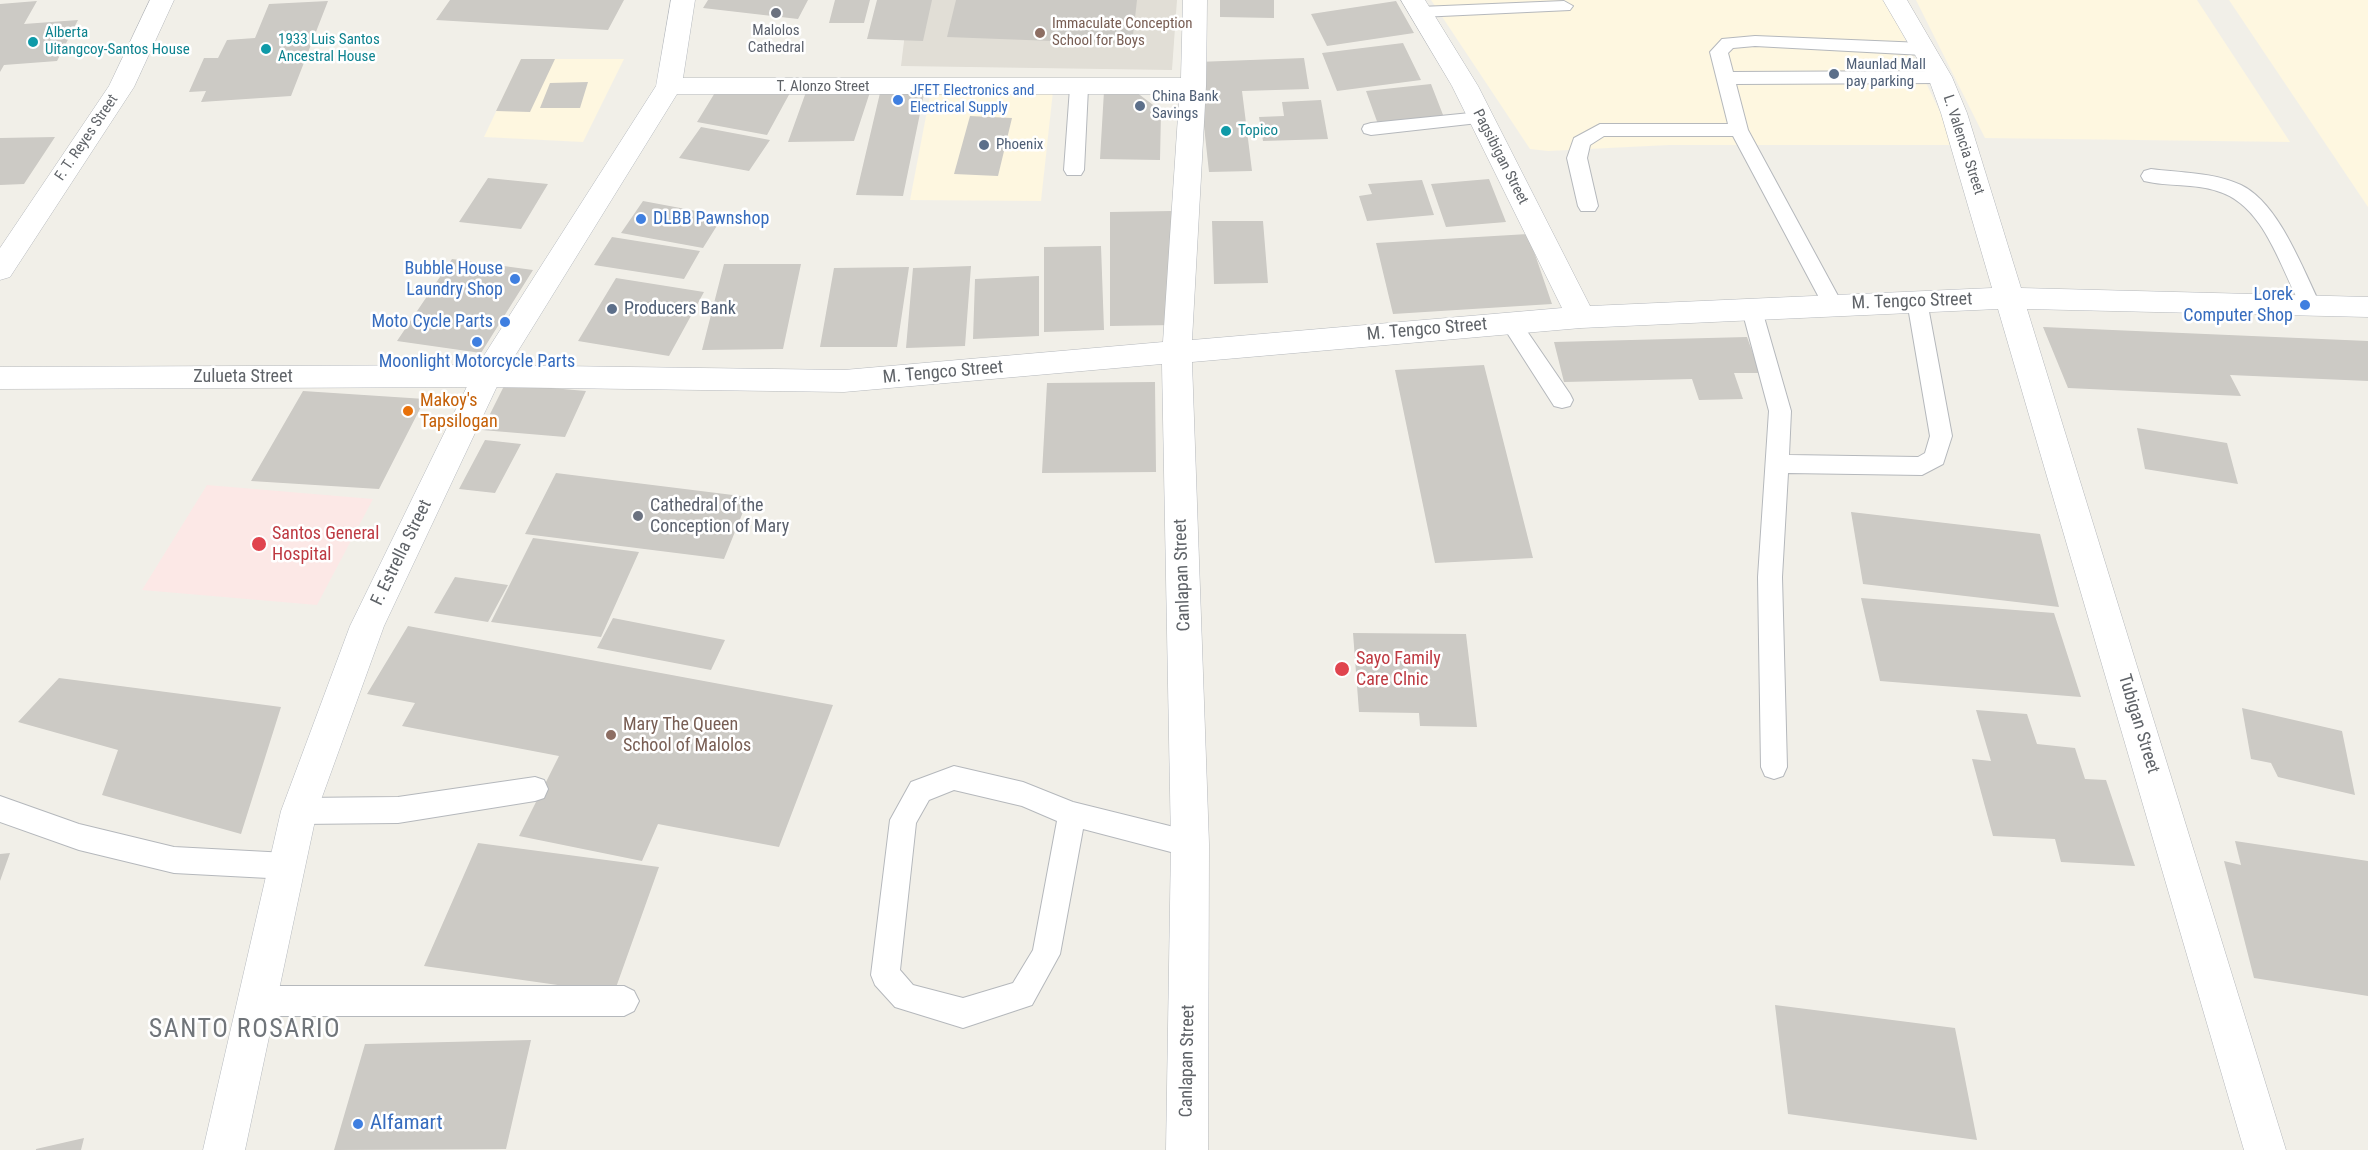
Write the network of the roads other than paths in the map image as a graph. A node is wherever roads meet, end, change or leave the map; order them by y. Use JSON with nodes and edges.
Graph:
{"nodes":[{"id":1,"x":162,"y":0,"type":"edge"},
{"id":2,"x":684,"y":0,"type":"edge"},
{"id":3,"x":1195,"y":0,"type":"edge"},
{"id":4,"x":1895,"y":0,"type":"edge"},
{"id":5,"x":1416,"y":6,"type":"edge"},
{"id":6,"x":1564,"y":6,"type":"dead end"},
{"id":7,"x":1923,"y":49,"type":"junction"},
{"id":8,"x":1940,"y":77,"type":"junction"},
{"id":9,"x":1725,"y":78,"type":"junction"},
{"id":10,"x":669,"y":86,"type":"junction"},
{"id":11,"x":1193,"y":86,"type":"junction"},
{"id":12,"x":1079,"y":88,"type":"junction"},
{"id":13,"x":1480,"y":118,"type":"junction"},
{"id":14,"x":1371,"y":129,"type":"dead end"},
{"id":15,"x":1739,"y":130,"type":"junction"},
{"id":16,"x":1074,"y":170,"type":"dead end"},
{"id":17,"x":2151,"y":176,"type":"dead end"},
{"id":18,"x":1588,"y":206,"type":"dead end"},
{"id":19,"x":0,"y":270,"type":"edge"},
{"id":20,"x":2011,"y":298,"type":"junction"},
{"id":21,"x":1917,"y":302,"type":"junction"},
{"id":22,"x":1833,"y":304,"type":"junction"},
{"id":23,"x":2311,"y":306,"type":"junction"},
{"id":24,"x":2368,"y":307,"type":"edge"},
{"id":25,"x":1752,"y":310,"type":"junction"},
{"id":26,"x":1581,"y":317,"type":"junction"},
{"id":27,"x":1511,"y":323,"type":"junction"},
{"id":28,"x":1177,"y":354,"type":"junction"},
{"id":29,"x":487,"y":376,"type":"junction"},
{"id":30,"x":0,"y":378,"type":"edge"},
{"id":31,"x":1563,"y":400,"type":"dead end"},
{"id":32,"x":1778,"y":464,"type":"junction"},
{"id":33,"x":1774,"y":767,"type":"dead end"},
{"id":34,"x":535,"y":789,"type":"dead end"},
{"id":35,"x":0,"y":808,"type":"edge"},
{"id":36,"x":299,"y":811,"type":"junction"},
{"id":37,"x":1072,"y":814,"type":"junction"},
{"id":38,"x":1190,"y":844,"type":"junction"},
{"id":39,"x":287,"y":866,"type":"junction"},
{"id":40,"x":257,"y":1001,"type":"junction"},
{"id":41,"x":624,"y":1001,"type":"dead end"},
{"id":42,"x":224,"y":1150,"type":"edge"},
{"id":43,"x":1187,"y":1150,"type":"edge"},
{"id":44,"x":2265,"y":1150,"type":"edge"}],
"edges":[{"from":1,"to":19,"type":"street","name":"F. T. Reyes Street"},
{"from":2,"to":10,"type":"street","name":"F. Estrella Street"},
{"from":3,"to":11,"type":"street","name":"Canlapan Street"},
{"from":4,"to":7,"type":"street","name":"L. Valencia Street"},
{"from":5,"to":6,"type":"lane"},
{"from":5,"to":13,"type":"street","name":"Pagsibigan Street"},
{"from":7,"to":8,"type":"street","name":"L. Valencia Street"},
{"from":7,"to":9,"type":"lane"},
{"from":8,"to":9,"type":"lane"},
{"from":8,"to":20,"type":"street","name":"L. Valencia Street"},
{"from":9,"to":15,"type":"lane"},
{"from":10,"to":12,"type":"street","name":"T. Alonzo Street"},
{"from":10,"to":29,"type":"street","name":"F. Estrella Street"},
{"from":11,"to":12,"type":"street","name":"T. Alonzo Street"},
{"from":11,"to":28,"type":"street","name":"Canlapan Street"},
{"from":12,"to":16,"type":"lane"},
{"from":13,"to":14,"type":"lane"},
{"from":13,"to":26,"type":"street","name":"Pagsibigan Street"},
{"from":15,"to":18,"type":"lane"},
{"from":15,"to":22,"type":"lane"},
{"from":17,"to":23,"type":"lane"},
{"from":20,"to":21,"type":"street","name":"M. Tengco Street"},
{"from":20,"to":23,"type":"street","name":"M. Tengco Street"},
{"from":20,"to":44,"type":"street","name":"Tubigan Street"},
{"from":21,"to":22,"type":"street","name":"M. Tengco Street"},
{"from":21,"to":32,"type":"lane"},
{"from":22,"to":25,"type":"street","name":"M. Tengco Street"},
{"from":23,"to":24,"type":"street","name":"M. Tengco Street"},
{"from":25,"to":26,"type":"street","name":"M. Tengco Street"},
{"from":25,"to":32,"type":"lane"},
{"from":26,"to":27,"type":"street","name":"M. Tengco Street"},
{"from":27,"to":28,"type":"street","name":"M. Tengco Street"},
{"from":27,"to":31,"type":"lane"},
{"from":28,"to":29,"type":"street","name":"M. Tengco Street"},
{"from":28,"to":38,"type":"street","name":"Canlapan Street"},
{"from":29,"to":30,"type":"street","name":"Zulueta Street"},
{"from":29,"to":36,"type":"street","name":"F. Estrella Street"},
{"from":32,"to":33,"type":"lane"},
{"from":34,"to":36,"type":"lane"},
{"from":35,"to":39,"type":"lane"},
{"from":36,"to":39,"type":"street","name":"F. Estrella Street"},
{"from":37,"to":37,"type":"lane"},
{"from":37,"to":38,"type":"lane"},
{"from":38,"to":43,"type":"street","name":"Canlapan Street"},
{"from":39,"to":40,"type":"street","name":"F. Estrella Street"},
{"from":40,"to":41,"type":"lane"},
{"from":40,"to":42,"type":"street","name":"F. Estrella Street"}]}
